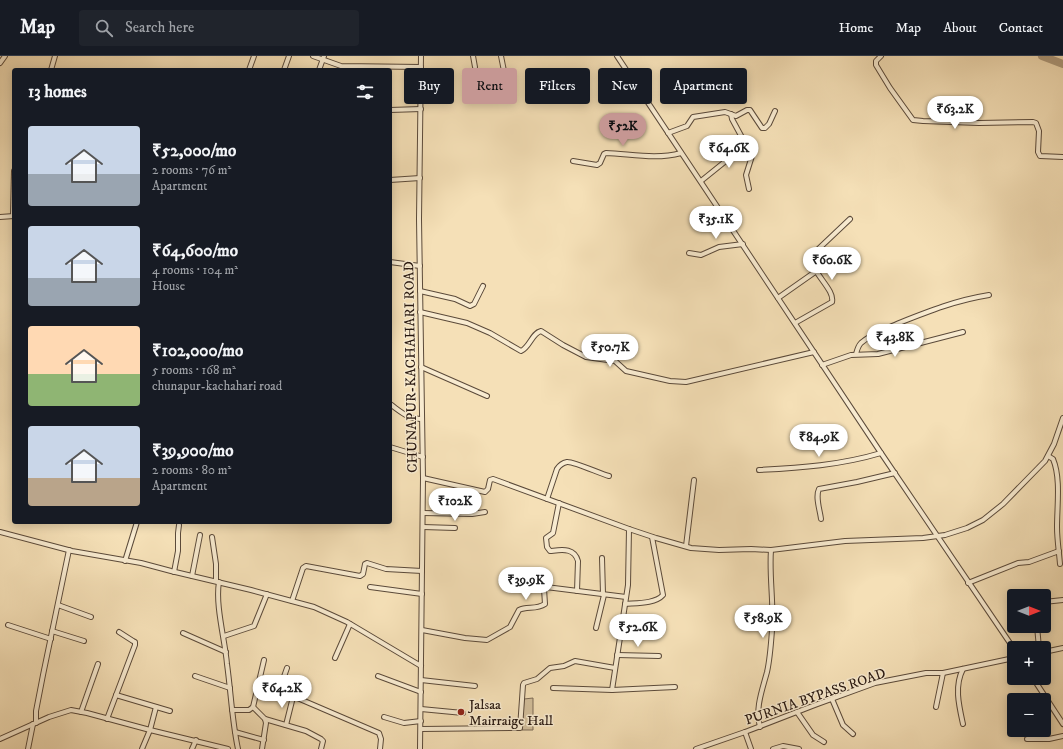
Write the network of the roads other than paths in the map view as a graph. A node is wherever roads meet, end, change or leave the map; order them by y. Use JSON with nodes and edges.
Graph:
{"nodes":[{"id":1,"x":5,"y":56,"type":"edge"},
{"id":2,"x":55,"y":56,"type":"edge"},
{"id":3,"x":254,"y":56,"type":"edge"},
{"id":4,"x":289,"y":56,"type":"edge"},
{"id":5,"x":313,"y":56,"type":"edge"},
{"id":6,"x":421,"y":56,"type":"edge"},
{"id":7,"x":473,"y":56,"type":"edge"},
{"id":8,"x":501,"y":56,"type":"edge"},
{"id":9,"x":617,"y":56,"type":"edge"},
{"id":10,"x":881,"y":56,"type":"edge"},
{"id":11,"x":324,"y":58,"type":"edge"},
{"id":12,"x":0,"y":63,"type":"edge"},
{"id":13,"x":421,"y":67,"type":"junction"},
{"id":14,"x":475,"y":67,"type":"dead end"},
{"id":15,"x":52,"y":68,"type":"edge"},
{"id":16,"x":250,"y":68,"type":"edge"},
{"id":17,"x":285,"y":68,"type":"edge"},
{"id":18,"x":320,"y":68,"type":"edge"},
{"id":19,"x":503,"y":68,"type":"edge"},
{"id":20,"x":421,"y":109,"type":"junction"},
{"id":21,"x":392,"y":110,"type":"edge"},
{"id":22,"x":775,"y":111,"type":"dead end"},
{"id":23,"x":731,"y":114,"type":"junction"},
{"id":24,"x":668,"y":133,"type":"junction"},
{"id":25,"x":744,"y":142,"type":"junction"},
{"id":26,"x":681,"y":153,"type":"junction"},
{"id":27,"x":1063,"y":157,"type":"edge"},
{"id":28,"x":574,"y":161,"type":"dead end"},
{"id":29,"x":420,"y":178,"type":"junction"},
{"id":30,"x":392,"y":180,"type":"edge"},
{"id":31,"x":701,"y":181,"type":"junction"},
{"id":32,"x":749,"y":189,"type":"dead end"},
{"id":33,"x":12,"y":216,"type":"edge"},
{"id":34,"x":0,"y":217,"type":"edge"},
{"id":35,"x":850,"y":219,"type":"dead end"},
{"id":36,"x":743,"y":244,"type":"junction"},
{"id":37,"x":689,"y":253,"type":"dead end"},
{"id":38,"x":392,"y":262,"type":"edge"},
{"id":39,"x":420,"y":266,"type":"junction"},
{"id":40,"x":816,"y":272,"type":"junction"},
{"id":41,"x":483,"y":286,"type":"dead end"},
{"id":42,"x":420,"y":291,"type":"junction"},
{"id":43,"x":989,"y":295,"type":"dead end"},
{"id":44,"x":778,"y":298,"type":"junction"},
{"id":45,"x":420,"y":312,"type":"junction"},
{"id":46,"x":795,"y":323,"type":"junction"},
{"id":47,"x":963,"y":332,"type":"dead end"},
{"id":48,"x":814,"y":352,"type":"junction"},
{"id":49,"x":856,"y":354,"type":"junction"},
{"id":50,"x":822,"y":365,"type":"junction"},
{"id":51,"x":421,"y":367,"type":"junction"},
{"id":52,"x":487,"y":396,"type":"dead end"},
{"id":53,"x":392,"y":405,"type":"edge"},
{"id":54,"x":422,"y":418,"type":"junction"},
{"id":55,"x":1063,"y":418,"type":"edge"},
{"id":56,"x":392,"y":448,"type":"edge"},
{"id":57,"x":881,"y":453,"type":"junction"},
{"id":58,"x":1048,"y":456,"type":"junction"},
{"id":59,"x":422,"y":457,"type":"junction"},
{"id":60,"x":759,"y":470,"type":"dead end"},
{"id":61,"x":895,"y":473,"type":"junction"},
{"id":62,"x":609,"y":476,"type":"dead end"},
{"id":63,"x":423,"y":478,"type":"junction"},
{"id":64,"x":694,"y":480,"type":"dead end"},
{"id":65,"x":546,"y":499,"type":"junction"},
{"id":66,"x":559,"y":503,"type":"junction"},
{"id":67,"x":485,"y":512,"type":"dead end"},
{"id":68,"x":423,"y":513,"type":"junction"},
{"id":69,"x":821,"y":519,"type":"dead end"},
{"id":70,"x":136,"y":524,"type":"edge"},
{"id":71,"x":179,"y":525,"type":"dead end"},
{"id":72,"x":423,"y":527,"type":"junction"},
{"id":73,"x":455,"y":528,"type":"dead end"},
{"id":74,"x":629,"y":530,"type":"junction"},
{"id":75,"x":0,"y":532,"type":"edge"},
{"id":76,"x":200,"y":535,"type":"dead end"},
{"id":77,"x":212,"y":537,"type":"dead end"},
{"id":78,"x":652,"y":537,"type":"junction"},
{"id":79,"x":938,"y":537,"type":"junction"},
{"id":80,"x":686,"y":546,"type":"junction"},
{"id":81,"x":69,"y":550,"type":"junction"},
{"id":82,"x":771,"y":550,"type":"junction"},
{"id":83,"x":1059,"y":551,"type":"junction"},
{"id":84,"x":602,"y":558,"type":"dead end"},
{"id":85,"x":125,"y":560,"type":"junction"},
{"id":86,"x":1060,"y":564,"type":"dead end"},
{"id":87,"x":422,"y":571,"type":"junction"},
{"id":88,"x":174,"y":572,"type":"junction"},
{"id":89,"x":192,"y":576,"type":"junction"},
{"id":90,"x":217,"y":582,"type":"junction"},
{"id":91,"x":968,"y":583,"type":"junction"},
{"id":92,"x":370,"y":587,"type":"dead end"},
{"id":93,"x":577,"y":591,"type":"junction"},
{"id":94,"x":267,"y":594,"type":"junction"},
{"id":95,"x":422,"y":594,"type":"junction"},
{"id":96,"x":603,"y":595,"type":"junction"},
{"id":97,"x":626,"y":597,"type":"junction"},
{"id":98,"x":1063,"y":600,"type":"edge"},
{"id":99,"x":292,"y":601,"type":"junction"},
{"id":100,"x":1051,"y":601,"type":"edge"},
{"id":101,"x":625,"y":604,"type":"junction"},
{"id":102,"x":58,"y":605,"type":"junction"},
{"id":103,"x":91,"y":617,"type":"dead end"},
{"id":104,"x":350,"y":624,"type":"junction"},
{"id":105,"x":8,"y":625,"type":"dead end"},
{"id":106,"x":622,"y":625,"type":"junction"},
{"id":107,"x":654,"y":627,"type":"dead end"},
{"id":108,"x":596,"y":628,"type":"dead end"},
{"id":109,"x":422,"y":630,"type":"junction"},
{"id":110,"x":52,"y":631,"type":"junction"},
{"id":111,"x":119,"y":632,"type":"dead end"},
{"id":112,"x":183,"y":633,"type":"dead end"},
{"id":113,"x":224,"y":636,"type":"junction"},
{"id":114,"x":51,"y":639,"type":"junction"},
{"id":115,"x":84,"y":641,"type":"dead end"},
{"id":116,"x":1008,"y":641,"type":"edge"},
{"id":117,"x":1063,"y":648,"type":"edge"},
{"id":118,"x":1051,"y":651,"type":"edge"},
{"id":119,"x":226,"y":652,"type":"junction"},
{"id":120,"x":617,"y":655,"type":"junction"},
{"id":121,"x":659,"y":656,"type":"dead end"},
{"id":122,"x":335,"y":658,"type":"dead end"},
{"id":123,"x":1007,"y":659,"type":"edge"},
{"id":124,"x":264,"y":660,"type":"dead end"},
{"id":125,"x":98,"y":664,"type":"dead end"},
{"id":126,"x":421,"y":666,"type":"junction"},
{"id":127,"x":287,"y":668,"type":"dead end"},
{"id":128,"x":615,"y":668,"type":"junction"},
{"id":129,"x":963,"y":668,"type":"junction"},
{"id":130,"x":944,"y":673,"type":"junction"},
{"id":131,"x":195,"y":676,"type":"dead end"},
{"id":132,"x":378,"y":676,"type":"dead end"},
{"id":133,"x":421,"y":680,"type":"junction"},
{"id":134,"x":1038,"y":685,"type":"edge"},
{"id":135,"x":475,"y":686,"type":"dead end"},
{"id":136,"x":675,"y":687,"type":"dead end"},
{"id":137,"x":230,"y":688,"type":"junction"},
{"id":138,"x":553,"y":688,"type":"dead end"},
{"id":139,"x":612,"y":690,"type":"junction"},
{"id":140,"x":421,"y":692,"type":"junction"},
{"id":141,"x":116,"y":695,"type":"junction"},
{"id":142,"x":293,"y":697,"type":"junction"},
{"id":143,"x":832,"y":699,"type":"junction"},
{"id":144,"x":156,"y":707,"type":"junction"},
{"id":145,"x":253,"y":707,"type":"junction"},
{"id":146,"x":936,"y":707,"type":"dead end"},
{"id":147,"x":421,"y":708,"type":"junction"},
{"id":148,"x":232,"y":710,"type":"junction"},
{"id":149,"x":170,"y":711,"type":"dead end"},
{"id":150,"x":81,"y":712,"type":"junction"},
{"id":151,"x":798,"y":712,"type":"junction"},
{"id":152,"x":463,"y":713,"type":"dead end"},
{"id":153,"x":384,"y":717,"type":"dead end"},
{"id":154,"x":107,"y":719,"type":"junction"},
{"id":155,"x":265,"y":719,"type":"junction"},
{"id":156,"x":421,"y":722,"type":"junction"},
{"id":157,"x":35,"y":724,"type":"junction"},
{"id":158,"x":963,"y":724,"type":"dead end"},
{"id":159,"x":1063,"y":724,"type":"edge"},
{"id":160,"x":286,"y":725,"type":"junction"},
{"id":161,"x":760,"y":726,"type":"junction"},
{"id":162,"x":421,"y":729,"type":"junction"},
{"id":163,"x":150,"y":730,"type":"junction"},
{"id":164,"x":235,"y":732,"type":"junction"},
{"id":165,"x":745,"y":732,"type":"junction"},
{"id":166,"x":853,"y":734,"type":"dead end"},
{"id":167,"x":1063,"y":736,"type":"edge"},
{"id":168,"x":0,"y":739,"type":"edge"},
{"id":169,"x":1027,"y":739,"type":"dead end"},
{"id":170,"x":196,"y":740,"type":"junction"},
{"id":171,"x":264,"y":740,"type":"junction"},
{"id":172,"x":824,"y":742,"type":"dead end"},
{"id":173,"x":28,"y":749,"type":"edge"},
{"id":174,"x":142,"y":749,"type":"edge"},
{"id":175,"x":192,"y":749,"type":"edge"},
{"id":176,"x":228,"y":749,"type":"edge"},
{"id":177,"x":239,"y":749,"type":"edge"},
{"id":178,"x":262,"y":749,"type":"edge"},
{"id":179,"x":321,"y":749,"type":"edge"},
{"id":180,"x":380,"y":749,"type":"edge"},
{"id":181,"x":420,"y":749,"type":"edge"},
{"id":182,"x":696,"y":749,"type":"edge"},
{"id":183,"x":751,"y":749,"type":"edge"},
{"id":184,"x":773,"y":749,"type":"edge"},
{"id":185,"x":799,"y":749,"type":"edge"}],
"edges":[{"from":1,"to":12,"type":"street"},
{"from":2,"to":15,"type":"street"},
{"from":3,"to":16,"type":"street"},
{"from":4,"to":17,"type":"street"},
{"from":5,"to":11,"type":"street"},
{"from":6,"to":13,"type":"street","name":"CHUNAPUR-KACHAHARI ROAD"},
{"from":7,"to":14,"type":"street"},
{"from":8,"to":19,"type":"street"},
{"from":9,"to":24,"type":"street"},
{"from":10,"to":27,"type":"street"},
{"from":11,"to":13,"type":"street"},
{"from":11,"to":18,"type":"street"},
{"from":13,"to":20,"type":"street","name":"CHUNAPUR-KACHAHARI ROAD"},
{"from":20,"to":21,"type":"street"},
{"from":20,"to":29,"type":"street","name":"CHUNAPUR-KACHAHARI ROAD"},
{"from":22,"to":23,"type":"street"},
{"from":23,"to":24,"type":"street"},
{"from":23,"to":25,"type":"street"},
{"from":24,"to":26,"type":"street"},
{"from":25,"to":31,"type":"street"},
{"from":25,"to":32,"type":"street"},
{"from":26,"to":28,"type":"street"},
{"from":26,"to":31,"type":"street"},
{"from":29,"to":30,"type":"street"},
{"from":29,"to":39,"type":"street","name":"CHUNAPUR-KACHAHARI ROAD"},
{"from":31,"to":36,"type":"street"},
{"from":33,"to":34,"type":"street"},
{"from":35,"to":40,"type":"street"},
{"from":36,"to":37,"type":"street"},
{"from":36,"to":44,"type":"street"},
{"from":38,"to":39,"type":"street"},
{"from":39,"to":42,"type":"street","name":"CHUNAPUR-KACHAHARI ROAD"},
{"from":40,"to":44,"type":"street"},
{"from":40,"to":46,"type":"street"},
{"from":41,"to":42,"type":"street"},
{"from":42,"to":45,"type":"street","name":"CHUNAPUR-KACHAHARI ROAD"},
{"from":43,"to":49,"type":"street"},
{"from":44,"to":46,"type":"street"},
{"from":45,"to":48,"type":"street"},
{"from":45,"to":51,"type":"street","name":"CHUNAPUR-KACHAHARI ROAD"},
{"from":46,"to":48,"type":"street"},
{"from":47,"to":49,"type":"street"},
{"from":48,"to":50,"type":"street"},
{"from":49,"to":50,"type":"street"},
{"from":50,"to":57,"type":"street"},
{"from":51,"to":52,"type":"street"},
{"from":51,"to":54,"type":"street","name":"CHUNAPUR-KACHAHARI ROAD"},
{"from":53,"to":54,"type":"street"},
{"from":54,"to":59,"type":"street","name":"CHUNAPUR-KACHAHARI ROAD"},
{"from":55,"to":58,"type":"street"},
{"from":56,"to":59,"type":"street"},
{"from":57,"to":60,"type":"street"},
{"from":57,"to":61,"type":"street"},
{"from":58,"to":79,"type":"street"},
{"from":58,"to":83,"type":"street"},
{"from":59,"to":63,"type":"street","name":"CHUNAPUR-KACHAHARI ROAD"},
{"from":61,"to":69,"type":"street"},
{"from":61,"to":79,"type":"street"},
{"from":62,"to":65,"type":"street"},
{"from":63,"to":65,"type":"street"},
{"from":63,"to":68,"type":"street","name":"CHUNAPUR-KACHAHARI ROAD"},
{"from":64,"to":80,"type":"street"},
{"from":65,"to":66,"type":"street"},
{"from":66,"to":74,"type":"street"},
{"from":66,"to":93,"type":"street"},
{"from":67,"to":68,"type":"street"},
{"from":68,"to":72,"type":"street","name":"CHUNAPUR-KACHAHARI ROAD"},
{"from":70,"to":85,"type":"street"},
{"from":71,"to":88,"type":"street"},
{"from":72,"to":73,"type":"street"},
{"from":72,"to":87,"type":"street","name":"CHUNAPUR-KACHAHARI ROAD"},
{"from":74,"to":78,"type":"street"},
{"from":74,"to":97,"type":"street"},
{"from":75,"to":81,"type":"street"},
{"from":76,"to":89,"type":"street"},
{"from":77,"to":90,"type":"street"},
{"from":78,"to":80,"type":"street"},
{"from":78,"to":101,"type":"street"},
{"from":79,"to":82,"type":"street"},
{"from":79,"to":91,"type":"street"},
{"from":80,"to":82,"type":"street"},
{"from":81,"to":85,"type":"street"},
{"from":81,"to":102,"type":"street"},
{"from":82,"to":161,"type":"street"},
{"from":83,"to":86,"type":"street"},
{"from":83,"to":91,"type":"street"},
{"from":84,"to":96,"type":"street"},
{"from":85,"to":88,"type":"street"},
{"from":87,"to":95,"type":"street","name":"CHUNAPUR-KACHAHARI ROAD"},
{"from":87,"to":99,"type":"street"},
{"from":88,"to":89,"type":"street"},
{"from":89,"to":90,"type":"street"},
{"from":90,"to":94,"type":"street"},
{"from":90,"to":113,"type":"street"},
{"from":91,"to":116,"type":"street"},
{"from":92,"to":95,"type":"street"},
{"from":93,"to":96,"type":"street"},
{"from":93,"to":109,"type":"street"},
{"from":94,"to":99,"type":"street"},
{"from":94,"to":113,"type":"street"},
{"from":95,"to":109,"type":"street","name":"CHUNAPUR-KACHAHARI ROAD"},
{"from":96,"to":97,"type":"street"},
{"from":96,"to":108,"type":"street"},
{"from":97,"to":101,"type":"street"},
{"from":98,"to":100,"type":"street"},
{"from":99,"to":104,"type":"street"},
{"from":101,"to":106,"type":"street"},
{"from":102,"to":103,"type":"street"},
{"from":102,"to":110,"type":"street"},
{"from":104,"to":122,"type":"street"},
{"from":104,"to":126,"type":"street"},
{"from":105,"to":114,"type":"street"},
{"from":106,"to":107,"type":"street"},
{"from":106,"to":120,"type":"street"},
{"from":109,"to":126,"type":"street","name":"CHUNAPUR-KACHAHARI ROAD"},
{"from":110,"to":114,"type":"street"},
{"from":110,"to":115,"type":"street"},
{"from":111,"to":141,"type":"street"},
{"from":112,"to":119,"type":"street"},
{"from":113,"to":119,"type":"street"},
{"from":114,"to":157,"type":"street"},
{"from":117,"to":118,"type":"street"},
{"from":119,"to":137,"type":"street"},
{"from":120,"to":121,"type":"street"},
{"from":120,"to":128,"type":"street"},
{"from":123,"to":129,"type":"street","name":"PURNIA BYPASS ROAD"},
{"from":124,"to":145,"type":"street"},
{"from":125,"to":150,"type":"street"},
{"from":126,"to":133,"type":"street","name":"CHUNAPUR-KACHAHARI ROAD"},
{"from":127,"to":142,"type":"street"},
{"from":128,"to":139,"type":"street"},
{"from":128,"to":162,"type":"street"},
{"from":129,"to":130,"type":"street","name":"PURNIA BYPASS ROAD"},
{"from":129,"to":158,"type":"street"},
{"from":130,"to":143,"type":"street","name":"PURNIA BYPASS ROAD"},
{"from":130,"to":146,"type":"street"},
{"from":131,"to":137,"type":"street"},
{"from":132,"to":140,"type":"street"},
{"from":133,"to":135,"type":"street"},
{"from":133,"to":140,"type":"street","name":"CHUNAPUR-KACHAHARI ROAD"},
{"from":134,"to":159,"type":"street"},
{"from":136,"to":139,"type":"street"},
{"from":137,"to":148,"type":"street"},
{"from":138,"to":139,"type":"street"},
{"from":140,"to":147,"type":"street","name":"CHUNAPUR-KACHAHARI ROAD"},
{"from":141,"to":144,"type":"street"},
{"from":141,"to":154,"type":"street"},
{"from":142,"to":160,"type":"street"},
{"from":142,"to":180,"type":"street"},
{"from":143,"to":151,"type":"street","name":"PURNIA BYPASS ROAD"},
{"from":143,"to":166,"type":"street"},
{"from":144,"to":149,"type":"street"},
{"from":144,"to":163,"type":"street"},
{"from":145,"to":148,"type":"street"},
{"from":145,"to":155,"type":"street"},
{"from":147,"to":152,"type":"street"},
{"from":147,"to":156,"type":"street","name":"CHUNAPUR-KACHAHARI ROAD"},
{"from":148,"to":164,"type":"street"},
{"from":150,"to":154,"type":"street"},
{"from":150,"to":157,"type":"street"},
{"from":151,"to":161,"type":"street","name":"PURNIA BYPASS ROAD"},
{"from":151,"to":172,"type":"street"},
{"from":153,"to":156,"type":"street"},
{"from":154,"to":163,"type":"street"},
{"from":155,"to":160,"type":"street"},
{"from":155,"to":171,"type":"street"},
{"from":156,"to":162,"type":"street","name":"CHUNAPUR-KACHAHARI ROAD"},
{"from":157,"to":168,"type":"street"},
{"from":157,"to":173,"type":"street"},
{"from":160,"to":179,"type":"street"},
{"from":161,"to":165,"type":"street","name":"PURNIA BYPASS ROAD"},
{"from":162,"to":181,"type":"street","name":"CHUNAPUR-KACHAHARI ROAD"},
{"from":163,"to":170,"type":"street"},
{"from":163,"to":174,"type":"street"},
{"from":164,"to":171,"type":"street"},
{"from":164,"to":177,"type":"street"},
{"from":165,"to":182,"type":"street","name":"PURNIA BYPASS ROAD"},
{"from":165,"to":183,"type":"street"},
{"from":167,"to":169,"type":"street"},
{"from":170,"to":175,"type":"street"},
{"from":170,"to":176,"type":"street"},
{"from":171,"to":178,"type":"street"},
{"from":184,"to":185,"type":"street"}]}
